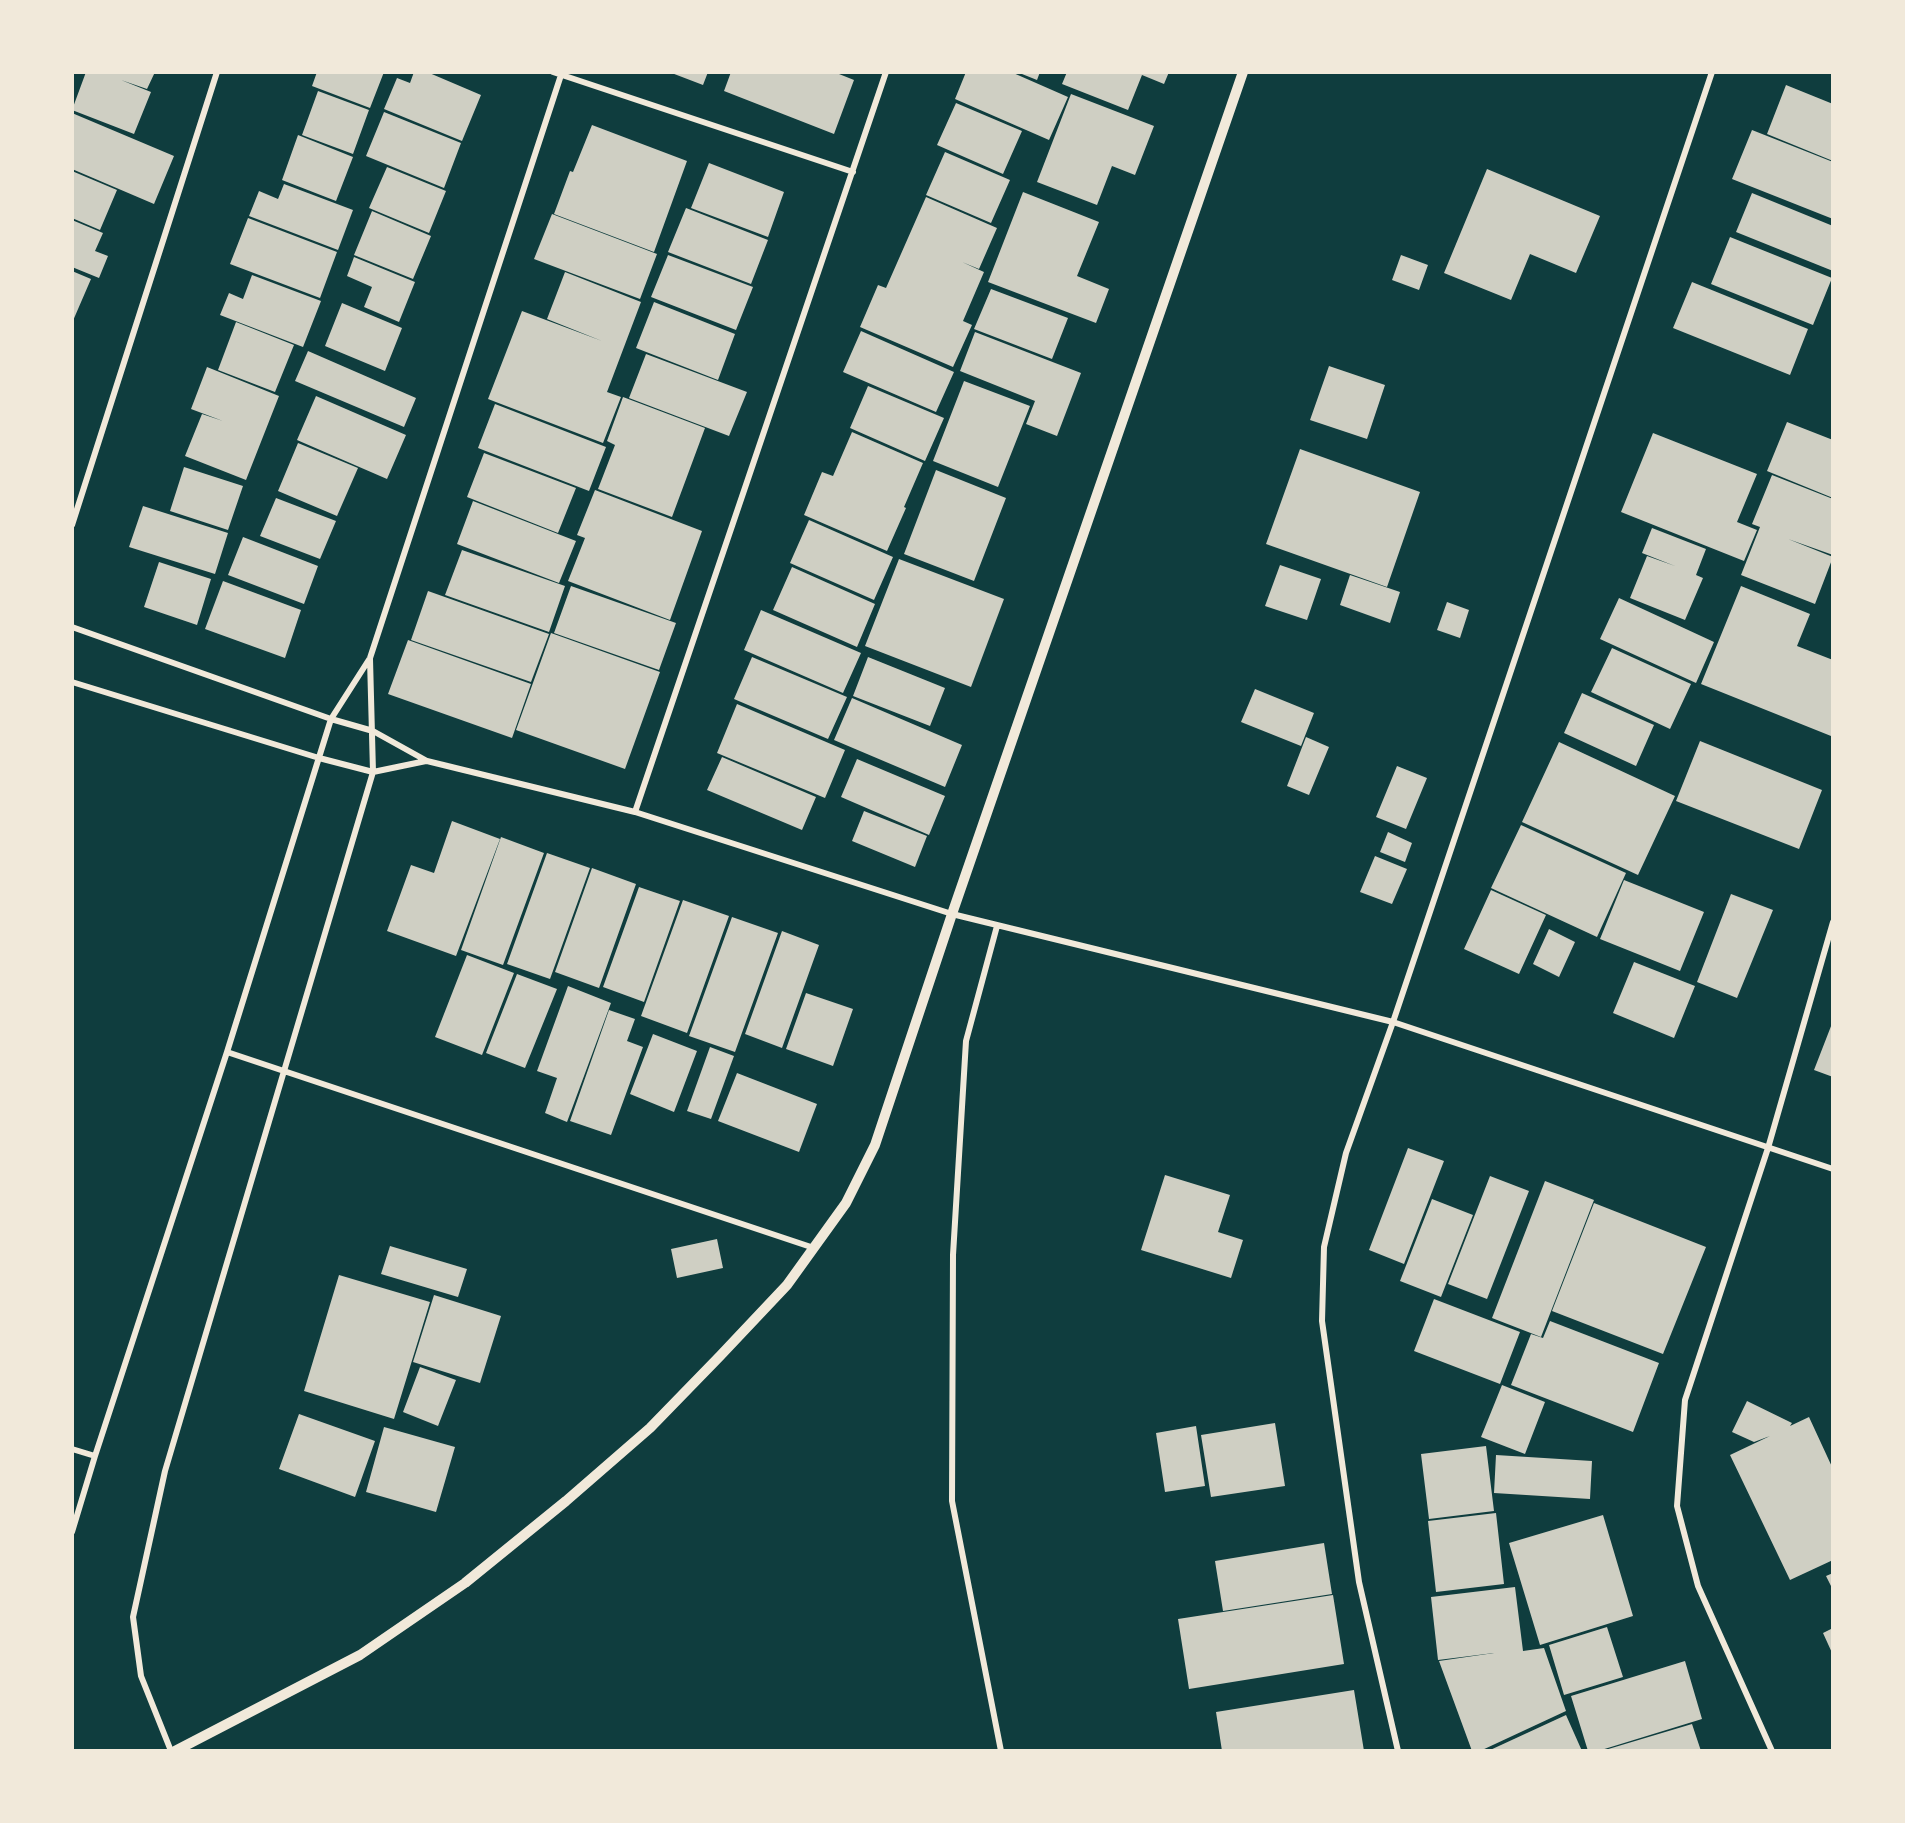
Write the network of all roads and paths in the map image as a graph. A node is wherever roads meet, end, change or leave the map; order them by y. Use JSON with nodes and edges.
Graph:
{"nodes":[{"id":1,"x":217,"y":72,"type":"edge"},
{"id":2,"x":553,"y":72,"type":"edge"},
{"id":3,"x":886,"y":72,"type":"edge"},
{"id":4,"x":1243,"y":72,"type":"edge"},
{"id":5,"x":1712,"y":72,"type":"edge"},
{"id":6,"x":562,"y":73,"type":"edge"},
{"id":7,"x":853,"y":172,"type":"junction"},
{"id":8,"x":72,"y":525,"type":"edge"},
{"id":9,"x":72,"y":627,"type":"edge"},
{"id":10,"x":370,"y":658,"type":"junction"},
{"id":11,"x":72,"y":682,"type":"edge"},
{"id":12,"x":331,"y":719,"type":"junction"},
{"id":13,"x":373,"y":731,"type":"junction"},
{"id":14,"x":319,"y":758,"type":"junction"},
{"id":15,"x":427,"y":761,"type":"junction"},
{"id":16,"x":373,"y":772,"type":"junction"},
{"id":17,"x":635,"y":812,"type":"junction"},
{"id":18,"x":952,"y":914,"type":"junction"},
{"id":19,"x":1833,"y":922,"type":"edge"},
{"id":20,"x":997,"y":926,"type":"junction"},
{"id":21,"x":1393,"y":1023,"type":"junction"},
{"id":22,"x":227,"y":1052,"type":"junction"},
{"id":23,"x":283,"y":1071,"type":"junction"},
{"id":24,"x":1768,"y":1148,"type":"junction"},
{"id":25,"x":1833,"y":1169,"type":"edge"},
{"id":26,"x":814,"y":1248,"type":"junction"},
{"id":27,"x":72,"y":1449,"type":"edge"},
{"id":28,"x":95,"y":1456,"type":"junction"},
{"id":29,"x":72,"y":1532,"type":"edge"},
{"id":30,"x":173,"y":1751,"type":"edge"},
{"id":31,"x":1001,"y":1751,"type":"edge"},
{"id":32,"x":1398,"y":1751,"type":"edge"},
{"id":33,"x":1772,"y":1751,"type":"edge"}],
"edges":[{"from":1,"to":8,"type":"street"},
{"from":2,"to":6,"type":"street"},
{"from":3,"to":7,"type":"street"},
{"from":4,"to":18,"type":"street"},
{"from":5,"to":21,"type":"street"},
{"from":6,"to":7,"type":"street"},
{"from":6,"to":10,"type":"street"},
{"from":7,"to":17,"type":"street"},
{"from":9,"to":12,"type":"street"},
{"from":10,"to":12,"type":"street"},
{"from":10,"to":13,"type":"street"},
{"from":11,"to":14,"type":"street"},
{"from":12,"to":13,"type":"street"},
{"from":12,"to":14,"type":"street"},
{"from":13,"to":15,"type":"street"},
{"from":13,"to":16,"type":"street"},
{"from":14,"to":16,"type":"street"},
{"from":14,"to":22,"type":"street"},
{"from":15,"to":16,"type":"street"},
{"from":15,"to":17,"type":"street"},
{"from":16,"to":23,"type":"street"},
{"from":17,"to":18,"type":"street"},
{"from":18,"to":20,"type":"street"},
{"from":18,"to":26,"type":"street"},
{"from":19,"to":24,"type":"street"},
{"from":20,"to":21,"type":"street"},
{"from":20,"to":31,"type":"street"},
{"from":21,"to":24,"type":"street"},
{"from":21,"to":32,"type":"street"},
{"from":22,"to":23,"type":"street"},
{"from":22,"to":28,"type":"street"},
{"from":23,"to":26,"type":"street"},
{"from":23,"to":30,"type":"street"},
{"from":24,"to":25,"type":"street"},
{"from":24,"to":33,"type":"street"},
{"from":26,"to":30,"type":"street"},
{"from":27,"to":28,"type":"street"},
{"from":28,"to":29,"type":"street"}]}
